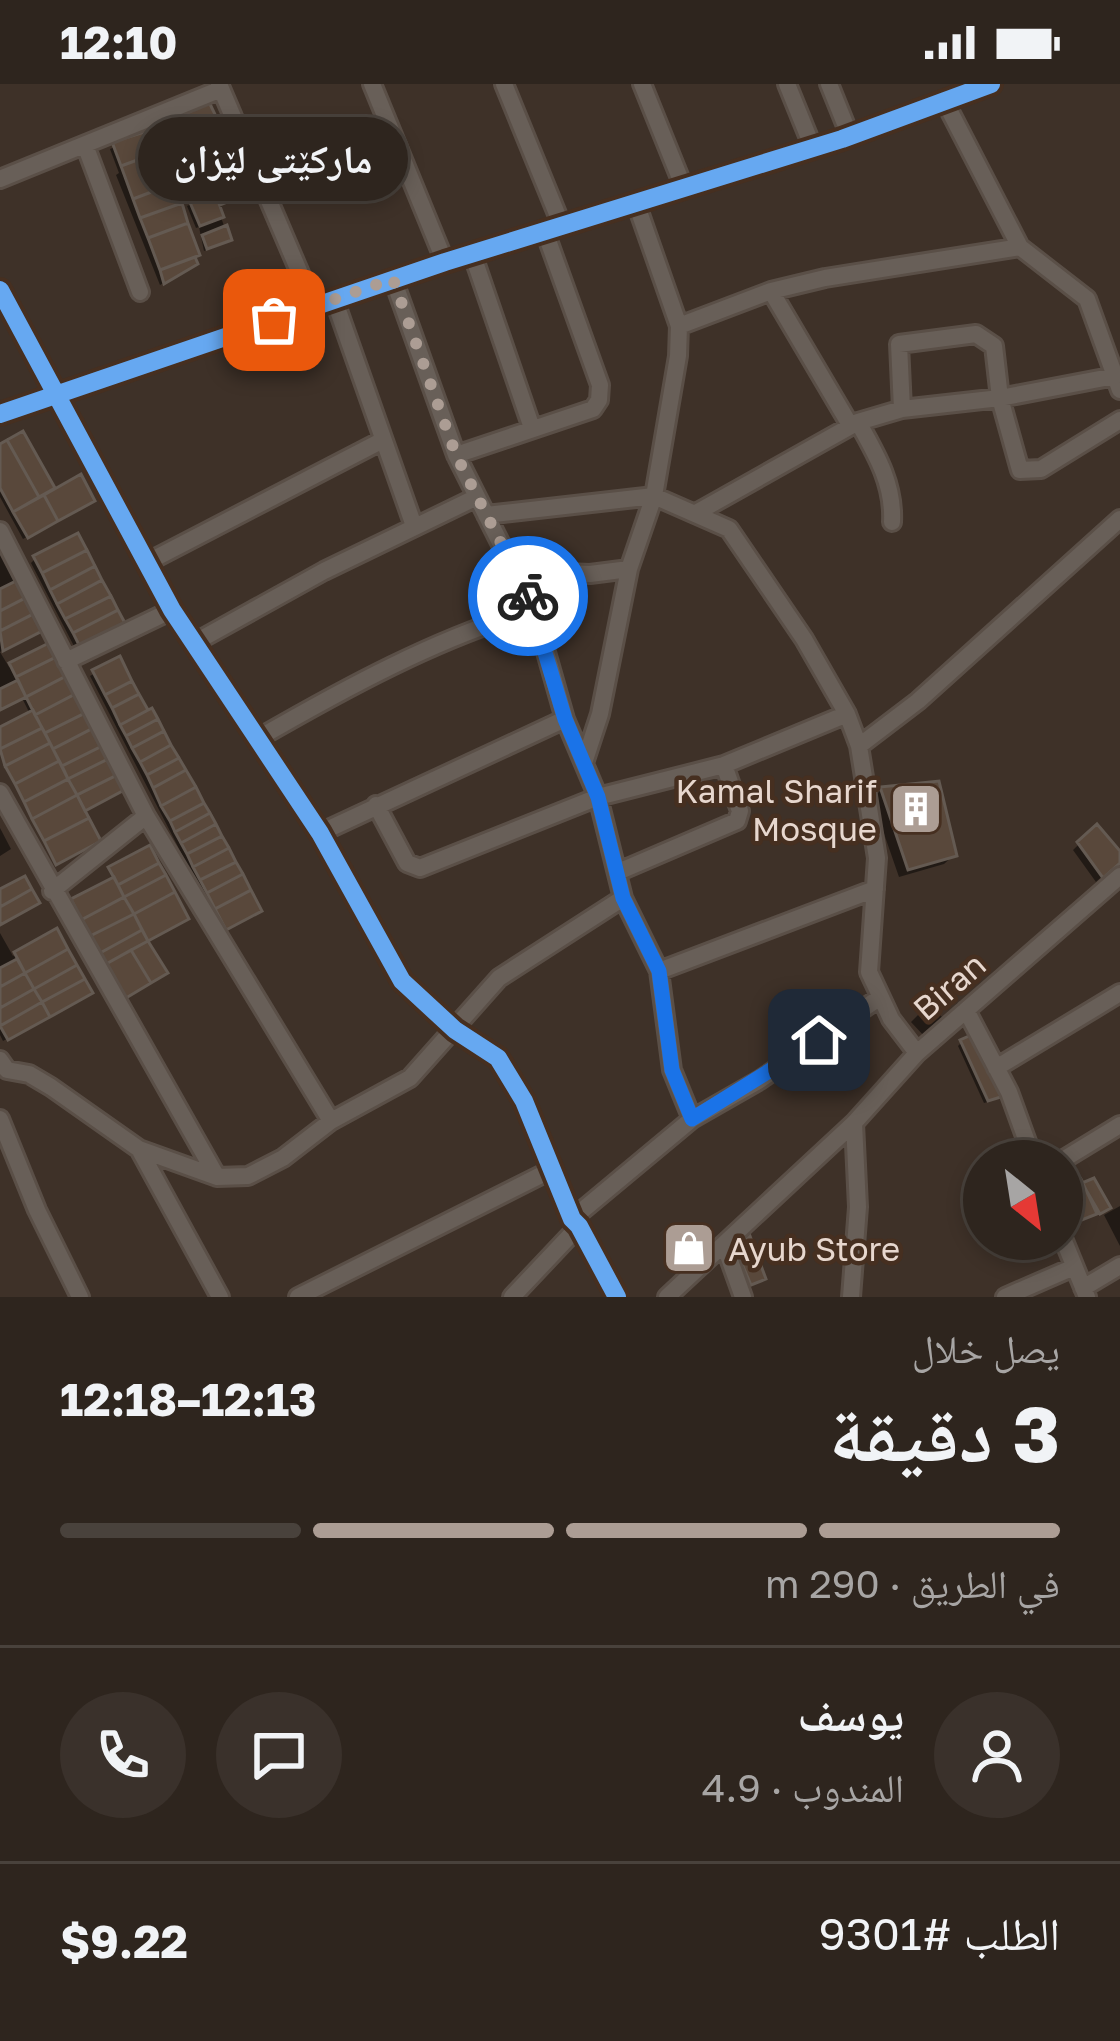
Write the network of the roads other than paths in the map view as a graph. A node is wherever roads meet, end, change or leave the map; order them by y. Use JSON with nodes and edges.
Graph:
{"nodes":[{"id":1,"x":372,"y":84,"type":"edge"},
{"id":2,"x":504,"y":84,"type":"edge"},
{"id":3,"x":642,"y":84,"type":"edge"},
{"id":4,"x":787,"y":84,"type":"edge"},
{"id":5,"x":829,"y":84,"type":"edge"},
{"id":6,"x":982,"y":86,"type":"edge"},
{"id":7,"x":220,"y":87,"type":"edge"},
{"id":8,"x":944,"y":102,"type":"junction"},
{"id":9,"x":850,"y":136,"type":"junction"},
{"id":10,"x":85,"y":145,"type":"junction"},
{"id":11,"x":814,"y":148,"type":"junction"},
{"id":12,"x":0,"y":179,"type":"edge"},
{"id":13,"x":684,"y":188,"type":"junction"},
{"id":14,"x":636,"y":203,"type":"junction"},
{"id":15,"x":554,"y":229,"type":"junction"},
{"id":16,"x":1019,"y":247,"type":"junction"},
{"id":17,"x":472,"y":253,"type":"junction"},
{"id":18,"x":445,"y":262,"type":"junction"},
{"id":19,"x":393,"y":279,"type":"junction"},
{"id":20,"x":0,"y":290,"type":"edge"},
{"id":21,"x":771,"y":290,"type":"junction"},
{"id":22,"x":140,"y":292,"type":"dead end"},
{"id":23,"x":334,"y":298,"type":"junction"},
{"id":24,"x":314,"y":306,"type":"junction"},
{"id":25,"x":679,"y":326,"type":"junction"},
{"id":26,"x":1118,"y":382,"type":"edge"},
{"id":27,"x":54,"y":393,"type":"junction"},
{"id":28,"x":1000,"y":398,"type":"junction"},
{"id":29,"x":902,"y":409,"type":"junction"},
{"id":30,"x":0,"y":414,"type":"edge"},
{"id":31,"x":1120,"y":420,"type":"edge"},
{"id":32,"x":854,"y":423,"type":"junction"},
{"id":33,"x":532,"y":428,"type":"junction"},
{"id":34,"x":383,"y":440,"type":"junction"},
{"id":35,"x":456,"y":455,"type":"junction"},
{"id":36,"x":654,"y":496,"type":"junction"},
{"id":37,"x":477,"y":497,"type":"junction"},
{"id":38,"x":696,"y":513,"type":"junction"},
{"id":39,"x":486,"y":515,"type":"junction"},
{"id":40,"x":1120,"y":519,"type":"edge"},
{"id":41,"x":892,"y":522,"type":"dead end"},
{"id":42,"x":414,"y":526,"type":"junction"},
{"id":43,"x":0,"y":531,"type":"edge"},
{"id":44,"x":146,"y":563,"type":"junction"},
{"id":45,"x":628,"y":569,"type":"junction"},
{"id":46,"x":516,"y":571,"type":"junction"},
{"id":47,"x":172,"y":610,"type":"junction"},
{"id":48,"x":534,"y":610,"type":"junction"},
{"id":49,"x":194,"y":643,"type":"junction"},
{"id":50,"x":66,"y":661,"type":"junction"},
{"id":51,"x":847,"y":713,"type":"junction"},
{"id":52,"x":565,"y":719,"type":"junction"},
{"id":53,"x":257,"y":739,"type":"junction"},
{"id":54,"x":859,"y":746,"type":"junction"},
{"id":55,"x":584,"y":763,"type":"junction"},
{"id":56,"x":724,"y":765,"type":"junction"},
{"id":57,"x":0,"y":793,"type":"edge"},
{"id":58,"x":598,"y":797,"type":"junction"},
{"id":59,"x":376,"y":805,"type":"junction"},
{"id":60,"x":146,"y":816,"type":"junction"},
{"id":61,"x":320,"y":833,"type":"junction"},
{"id":62,"x":618,"y":872,"type":"junction"},
{"id":63,"x":1120,"y":876,"type":"edge"},
{"id":64,"x":875,"y":889,"type":"junction"},
{"id":65,"x":52,"y":891,"type":"junction"},
{"id":66,"x":623,"y":898,"type":"junction"},
{"id":67,"x":659,"y":971,"type":"junction"},
{"id":68,"x":1120,"y":993,"type":"edge"},
{"id":69,"x":879,"y":998,"type":"junction"},
{"id":70,"x":966,"y":1010,"type":"junction"},
{"id":71,"x":455,"y":1030,"type":"junction"},
{"id":72,"x":917,"y":1053,"type":"junction"},
{"id":73,"x":996,"y":1068,"type":"junction"},
{"id":74,"x":2,"y":1070,"type":"edge"},
{"id":75,"x":692,"y":1119,"type":"junction"},
{"id":76,"x":0,"y":1120,"type":"edge"},
{"id":77,"x":331,"y":1121,"type":"junction"},
{"id":78,"x":854,"y":1123,"type":"junction"},
{"id":79,"x":1120,"y":1125,"type":"edge"},
{"id":80,"x":1025,"y":1140,"type":"edge"},
{"id":81,"x":139,"y":1148,"type":"junction"},
{"id":82,"x":1083,"y":1148,"type":"edge"},
{"id":83,"x":549,"y":1171,"type":"junction"},
{"id":84,"x":217,"y":1177,"type":"junction"},
{"id":85,"x":576,"y":1223,"type":"junction"},
{"id":86,"x":724,"y":1244,"type":"junction"},
{"id":87,"x":1071,"y":1260,"type":"edge"},
{"id":88,"x":1120,"y":1266,"type":"edge"},
{"id":89,"x":1074,"y":1267,"type":"junction"},
{"id":90,"x":1085,"y":1292,"type":"edge"},
{"id":91,"x":80,"y":1297,"type":"edge"},
{"id":92,"x":220,"y":1297,"type":"edge"},
{"id":93,"x":298,"y":1297,"type":"edge"},
{"id":94,"x":512,"y":1297,"type":"edge"},
{"id":95,"x":617,"y":1297,"type":"edge"},
{"id":96,"x":668,"y":1297,"type":"edge"},
{"id":97,"x":743,"y":1297,"type":"edge"},
{"id":98,"x":851,"y":1297,"type":"edge"},
{"id":99,"x":1005,"y":1297,"type":"edge"}],
"edges":[{"from":1,"to":18,"type":"street"},
{"from":2,"to":15,"type":"street"},
{"from":3,"to":13,"type":"street"},
{"from":4,"to":11,"type":"street"},
{"from":5,"to":9,"type":"street"},
{"from":6,"to":8,"type":"street"},
{"from":7,"to":10,"type":"street"},
{"from":7,"to":24,"type":"street"},
{"from":8,"to":9,"type":"street"},
{"from":8,"to":16,"type":"street"},
{"from":9,"to":11,"type":"street"},
{"from":10,"to":12,"type":"street"},
{"from":10,"to":22,"type":"street"},
{"from":11,"to":13,"type":"street"},
{"from":13,"to":14,"type":"street"},
{"from":14,"to":15,"type":"street"},
{"from":14,"to":25,"type":"street"},
{"from":15,"to":17,"type":"street"},
{"from":15,"to":33,"type":"street"},
{"from":16,"to":21,"type":"street"},
{"from":16,"to":26,"type":"street"},
{"from":17,"to":18,"type":"street"},
{"from":17,"to":33,"type":"street"},
{"from":18,"to":19,"type":"street"},
{"from":19,"to":23,"type":"street"},
{"from":19,"to":35,"type":"street"},
{"from":20,"to":27,"type":"street"},
{"from":21,"to":25,"type":"street"},
{"from":21,"to":32,"type":"street"},
{"from":23,"to":24,"type":"street"},
{"from":23,"to":34,"type":"street"},
{"from":24,"to":27,"type":"street"},
{"from":25,"to":36,"type":"street"},
{"from":26,"to":28,"type":"street"},
{"from":27,"to":30,"type":"street"},
{"from":27,"to":44,"type":"street"},
{"from":28,"to":29,"type":"street"},
{"from":28,"to":29,"type":"street"},
{"from":28,"to":31,"type":"street"},
{"from":29,"to":32,"type":"street"},
{"from":32,"to":38,"type":"street"},
{"from":32,"to":41,"type":"street"},
{"from":33,"to":35,"type":"street"},
{"from":34,"to":42,"type":"street"},
{"from":34,"to":44,"type":"street"},
{"from":35,"to":37,"type":"street"},
{"from":36,"to":38,"type":"street"},
{"from":36,"to":39,"type":"street"},
{"from":36,"to":45,"type":"street"},
{"from":37,"to":39,"type":"street"},
{"from":37,"to":42,"type":"street"},
{"from":38,"to":51,"type":"street"},
{"from":39,"to":46,"type":"street"},
{"from":40,"to":54,"type":"street"},
{"from":42,"to":49,"type":"street"},
{"from":43,"to":50,"type":"street"},
{"from":44,"to":47,"type":"street"},
{"from":45,"to":46,"type":"street"},
{"from":45,"to":55,"type":"street"},
{"from":46,"to":48,"type":"street"},
{"from":47,"to":49,"type":"street"},
{"from":47,"to":50,"type":"street"},
{"from":48,"to":52,"type":"street"},
{"from":48,"to":53,"type":"street"},
{"from":49,"to":53,"type":"street"},
{"from":50,"to":60,"type":"street"},
{"from":51,"to":54,"type":"street"},
{"from":51,"to":56,"type":"street"},
{"from":52,"to":55,"type":"street"},
{"from":52,"to":59,"type":"street"},
{"from":53,"to":61,"type":"street"},
{"from":54,"to":64,"type":"street"},
{"from":55,"to":58,"type":"street"},
{"from":56,"to":58,"type":"street"},
{"from":56,"to":62,"type":"street"},
{"from":57,"to":65,"type":"street"},
{"from":58,"to":59,"type":"street"},
{"from":58,"to":62,"type":"street"},
{"from":59,"to":61,"type":"street"},
{"from":60,"to":65,"type":"street"},
{"from":60,"to":77,"type":"street"},
{"from":61,"to":71,"type":"street"},
{"from":62,"to":66,"type":"street"},
{"from":63,"to":70,"type":"street","name":"Biran"},
{"from":64,"to":67,"type":"street"},
{"from":64,"to":69,"type":"street"},
{"from":65,"to":84,"type":"street"},
{"from":66,"to":67,"type":"street"},
{"from":66,"to":71,"type":"street"},
{"from":67,"to":75,"type":"street"},
{"from":68,"to":73,"type":"street"},
{"from":69,"to":72,"type":"street"},
{"from":69,"to":75,"type":"street"},
{"from":70,"to":72,"type":"street","name":"Biran"},
{"from":70,"to":73,"type":"street"},
{"from":71,"to":77,"type":"street"},
{"from":71,"to":83,"type":"street"},
{"from":72,"to":78,"type":"street","name":"Biran"},
{"from":73,"to":80,"type":"street"},
{"from":74,"to":81,"type":"street"},
{"from":75,"to":85,"type":"street"},
{"from":76,"to":91,"type":"street"},
{"from":77,"to":84,"type":"street"},
{"from":78,"to":86,"type":"street","name":"Biran"},
{"from":78,"to":98,"type":"street"},
{"from":79,"to":82,"type":"street"},
{"from":81,"to":84,"type":"street"},
{"from":81,"to":92,"type":"street"},
{"from":83,"to":85,"type":"street"},
{"from":83,"to":93,"type":"street"},
{"from":85,"to":94,"type":"street"},
{"from":85,"to":95,"type":"street"},
{"from":86,"to":96,"type":"street","name":"Biran"},
{"from":86,"to":97,"type":"street"},
{"from":87,"to":89,"type":"street"},
{"from":88,"to":90,"type":"street"},
{"from":89,"to":90,"type":"street"},
{"from":89,"to":99,"type":"street"}]}
